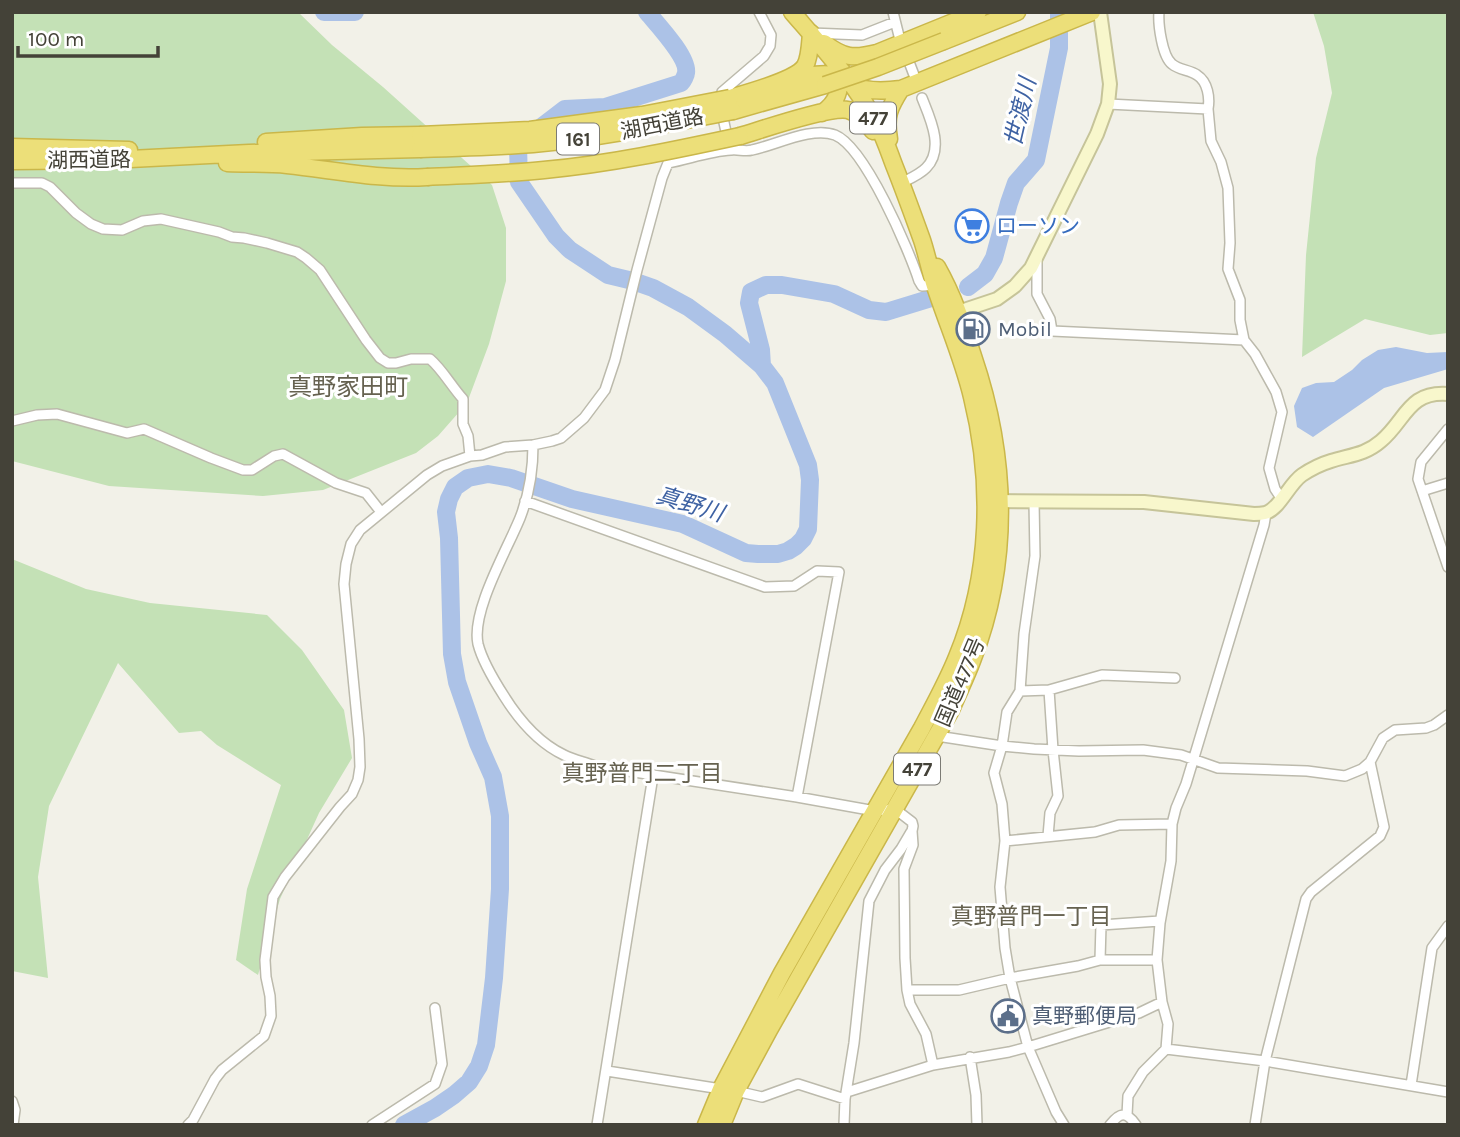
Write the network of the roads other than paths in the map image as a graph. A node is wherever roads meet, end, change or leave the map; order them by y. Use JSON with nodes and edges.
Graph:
{"nodes":[{"id":1,"x":759,"y":12,"type":"edge"},
{"id":2,"x":792,"y":12,"type":"edge"},
{"id":3,"x":978,"y":12,"type":"edge"},
{"id":4,"x":1017,"y":12,"type":"edge"},
{"id":5,"x":1093,"y":12,"type":"edge"},
{"id":6,"x":1100,"y":12,"type":"edge"},
{"id":7,"x":1159,"y":12,"type":"edge"},
{"id":8,"x":894,"y":17,"type":"edge"},
{"id":9,"x":811,"y":33,"type":"junction"},
{"id":10,"x":899,"y":36,"type":"dead end"},
{"id":11,"x":904,"y":49,"type":"dead end"},
{"id":12,"x":877,"y":53,"type":"junction"},
{"id":13,"x":914,"y":75,"type":"dead end"},
{"id":14,"x":843,"y":76,"type":"junction"},
{"id":15,"x":782,"y":81,"type":"junction"},
{"id":16,"x":901,"y":89,"type":"junction"},
{"id":17,"x":922,"y":98,"type":"dead end"},
{"id":18,"x":731,"y":104,"type":"junction"},
{"id":19,"x":1108,"y":104,"type":"junction"},
{"id":20,"x":1208,"y":109,"type":"junction"},
{"id":21,"x":822,"y":113,"type":"junction"},
{"id":22,"x":420,"y":142,"type":"junction"},
{"id":23,"x":12,"y":147,"type":"edge"},
{"id":24,"x":730,"y":150,"type":"junction"},
{"id":25,"x":110,"y":155,"type":"junction"},
{"id":26,"x":12,"y":161,"type":"edge"},
{"id":27,"x":894,"y":166,"type":"junction"},
{"id":28,"x":12,"y":183,"type":"edge"},
{"id":29,"x":901,"y":183,"type":"junction"},
{"id":30,"x":1037,"y":257,"type":"junction"},
{"id":31,"x":941,"y":285,"type":"junction"},
{"id":32,"x":958,"y":312,"type":"junction"},
{"id":33,"x":1244,"y":340,"type":"junction"},
{"id":34,"x":1448,"y":394,"type":"edge"},
{"id":35,"x":12,"y":421,"type":"edge"},
{"id":36,"x":1448,"y":429,"type":"edge"},
{"id":37,"x":533,"y":445,"type":"junction"},
{"id":38,"x":470,"y":456,"type":"junction"},
{"id":39,"x":1448,"y":483,"type":"edge"},
{"id":40,"x":1422,"y":491,"type":"junction"},
{"id":41,"x":1281,"y":498,"type":"junction"},
{"id":42,"x":526,"y":499,"type":"junction"},
{"id":43,"x":994,"y":501,"type":"junction"},
{"id":44,"x":1034,"y":502,"type":"junction"},
{"id":45,"x":380,"y":512,"type":"junction"},
{"id":46,"x":1266,"y":513,"type":"junction"},
{"id":47,"x":1443,"y":538,"type":"edge"},
{"id":48,"x":1448,"y":568,"type":"edge"},
{"id":49,"x":1175,"y":678,"type":"dead end"},
{"id":50,"x":1049,"y":690,"type":"junction"},
{"id":51,"x":1020,"y":691,"type":"junction"},
{"id":52,"x":1448,"y":715,"type":"edge"},
{"id":53,"x":937,"y":736,"type":"junction"},
{"id":54,"x":1002,"y":746,"type":"junction"},
{"id":55,"x":1053,"y":750,"type":"junction"},
{"id":56,"x":1194,"y":759,"type":"junction"},
{"id":57,"x":1370,"y":762,"type":"junction"},
{"id":58,"x":653,"y":776,"type":"junction"},
{"id":59,"x":797,"y":797,"type":"junction"},
{"id":60,"x":895,"y":809,"type":"junction"},
{"id":61,"x":875,"y":811,"type":"junction"},
{"id":62,"x":1172,"y":824,"type":"junction"},
{"id":63,"x":912,"y":831,"type":"junction"},
{"id":64,"x":1048,"y":836,"type":"junction"},
{"id":65,"x":1004,"y":841,"type":"junction"},
{"id":66,"x":1160,"y":921,"type":"junction"},
{"id":67,"x":1448,"y":926,"type":"edge"},
{"id":68,"x":1100,"y":960,"type":"junction"},
{"id":69,"x":1157,"y":960,"type":"junction"},
{"id":70,"x":1010,"y":978,"type":"junction"},
{"id":71,"x":907,"y":990,"type":"junction"},
{"id":72,"x":1162,"y":1002,"type":"junction"},
{"id":73,"x":435,"y":1008,"type":"dead end"},
{"id":74,"x":1028,"y":1047,"type":"junction"},
{"id":75,"x":1166,"y":1049,"type":"junction"},
{"id":76,"x":970,"y":1058,"type":"junction"},
{"id":77,"x":1265,"y":1061,"type":"junction"},
{"id":78,"x":933,"y":1065,"type":"junction"},
{"id":79,"x":607,"y":1071,"type":"junction"},
{"id":80,"x":1411,"y":1085,"type":"junction"},
{"id":81,"x":729,"y":1090,"type":"junction"},
{"id":82,"x":1448,"y":1092,"type":"edge"},
{"id":83,"x":846,"y":1096,"type":"junction"},
{"id":84,"x":12,"y":1101,"type":"edge"},
{"id":85,"x":1127,"y":1115,"type":"junction"},
{"id":86,"x":13,"y":1125,"type":"edge"},
{"id":87,"x":188,"y":1125,"type":"edge"},
{"id":88,"x":372,"y":1125,"type":"edge"},
{"id":89,"x":597,"y":1125,"type":"edge"},
{"id":90,"x":706,"y":1125,"type":"edge"},
{"id":91,"x":722,"y":1125,"type":"edge"},
{"id":92,"x":844,"y":1125,"type":"edge"},
{"id":93,"x":977,"y":1125,"type":"edge"},
{"id":94,"x":1064,"y":1125,"type":"edge"},
{"id":95,"x":1110,"y":1125,"type":"edge"},
{"id":96,"x":1136,"y":1125,"type":"edge"},
{"id":97,"x":1255,"y":1125,"type":"edge"}],
"edges":[{"from":1,"to":24,"type":"street"},
{"from":2,"to":9,"type":"highway","name":"国道477号","number":"477"},
{"from":3,"to":12,"type":"highway"},
{"from":4,"to":18,"type":"highway","name":"湖西道路","bridge":true},
{"from":5,"to":16,"type":"highway"},
{"from":6,"to":19,"type":"street"},
{"from":7,"to":20,"type":"street"},
{"from":8,"to":9,"type":"street"},
{"from":8,"to":10,"type":"street"},
{"from":9,"to":12,"type":"highway"},
{"from":9,"to":14,"type":"highway","name":"国道477号","number":"477"},
{"from":9,"to":15,"type":"highway"},
{"from":11,"to":13,"type":"street"},
{"from":12,"to":14,"type":"highway"},
{"from":14,"to":15,"type":"highway"},
{"from":14,"to":16,"type":"highway"},
{"from":14,"to":21,"type":"highway"},
{"from":14,"to":27,"type":"highway","name":"国道477号","number":"477"},
{"from":15,"to":18,"type":"highway"},
{"from":16,"to":27,"type":"highway"},
{"from":17,"to":29,"type":"street"},
{"from":18,"to":22,"type":"highway","bridge":true},
{"from":19,"to":20,"type":"street"},
{"from":19,"to":30,"type":"street"},
{"from":20,"to":33,"type":"street"},
{"from":21,"to":25,"type":"highway","bridge":true},
{"from":21,"to":27,"type":"highway"},
{"from":22,"to":25,"type":"highway","name":"湖西道路"},
{"from":22,"to":25,"type":"highway"},
{"from":23,"to":25,"type":"highway","name":"湖西道路"},
{"from":24,"to":31,"type":"street"},
{"from":24,"to":37,"type":"street"},
{"from":25,"to":26,"type":"highway","name":"湖西道路"},
{"from":27,"to":29,"type":"highway","name":"国道477号","number":"477"},
{"from":28,"to":38,"type":"street"},
{"from":29,"to":31,"type":"highway","name":"国道477号","number":"477"},
{"from":30,"to":32,"type":"street"},
{"from":30,"to":33,"type":"street"},
{"from":31,"to":32,"type":"highway","name":"国道477号","number":"477"},
{"from":31,"to":43,"type":"highway","name":"国道477号","number":"477"},
{"from":32,"to":43,"type":"highway","name":"国道477号","number":"477"},
{"from":33,"to":41,"type":"street"},
{"from":34,"to":41,"type":"street"},
{"from":35,"to":45,"type":"street"},
{"from":36,"to":40,"type":"street"},
{"from":37,"to":38,"type":"street"},
{"from":37,"to":42,"type":"street"},
{"from":38,"to":45,"type":"street"},
{"from":39,"to":40,"type":"street"},
{"from":40,"to":47,"type":"street"},
{"from":41,"to":46,"type":"street"},
{"from":42,"to":58,"type":"street"},
{"from":42,"to":59,"type":"street"},
{"from":43,"to":44,"type":"street"},
{"from":43,"to":53,"type":"highway","name":"国道477号","number":"477"},
{"from":43,"to":61,"type":"highway","name":"国道477号","number":"477"},
{"from":44,"to":46,"type":"street"},
{"from":44,"to":51,"type":"street"},
{"from":45,"to":87,"type":"street"},
{"from":46,"to":56,"type":"street"},
{"from":47,"to":48,"type":"street"},
{"from":49,"to":50,"type":"street"},
{"from":50,"to":51,"type":"street"},
{"from":50,"to":55,"type":"street"},
{"from":51,"to":54,"type":"street"},
{"from":52,"to":57,"type":"street"},
{"from":53,"to":54,"type":"street"},
{"from":53,"to":60,"type":"highway","name":"国道477号","number":"477"},
{"from":54,"to":55,"type":"street"},
{"from":54,"to":65,"type":"street"},
{"from":55,"to":56,"type":"street"},
{"from":55,"to":64,"type":"street"},
{"from":56,"to":57,"type":"street"},
{"from":56,"to":62,"type":"street"},
{"from":57,"to":77,"type":"street"},
{"from":58,"to":59,"type":"street"},
{"from":58,"to":79,"type":"street"},
{"from":59,"to":61,"type":"street"},
{"from":60,"to":61,"type":"street"},
{"from":60,"to":63,"type":"street"},
{"from":60,"to":81,"type":"highway","name":"国道477号","number":"477"},
{"from":61,"to":81,"type":"highway","name":"国道477号","number":"477"},
{"from":62,"to":64,"type":"street"},
{"from":62,"to":66,"type":"street"},
{"from":63,"to":71,"type":"street"},
{"from":63,"to":83,"type":"street"},
{"from":64,"to":65,"type":"street"},
{"from":65,"to":70,"type":"street"},
{"from":66,"to":68,"type":"street"},
{"from":66,"to":69,"type":"street"},
{"from":67,"to":80,"type":"street"},
{"from":68,"to":69,"type":"street"},
{"from":68,"to":70,"type":"street"},
{"from":69,"to":72,"type":"street"},
{"from":70,"to":71,"type":"street"},
{"from":70,"to":74,"type":"street"},
{"from":71,"to":78,"type":"street"},
{"from":72,"to":74,"type":"street"},
{"from":72,"to":75,"type":"street"},
{"from":73,"to":88,"type":"street"},
{"from":74,"to":76,"type":"street"},
{"from":74,"to":94,"type":"street"},
{"from":75,"to":77,"type":"street"},
{"from":75,"to":85,"type":"street"},
{"from":76,"to":78,"type":"street"},
{"from":76,"to":93,"type":"street"},
{"from":77,"to":80,"type":"street"},
{"from":77,"to":97,"type":"street"},
{"from":78,"to":83,"type":"street"},
{"from":79,"to":81,"type":"street"},
{"from":79,"to":89,"type":"street"},
{"from":80,"to":82,"type":"street"},
{"from":81,"to":83,"type":"street"},
{"from":81,"to":90,"type":"highway","name":"国道477号","number":"477"},
{"from":81,"to":91,"type":"highway","name":"国道477号","number":"477"},
{"from":83,"to":92,"type":"street"},
{"from":84,"to":86,"type":"street"},
{"from":85,"to":95,"type":"street"},
{"from":85,"to":96,"type":"street"}]}
